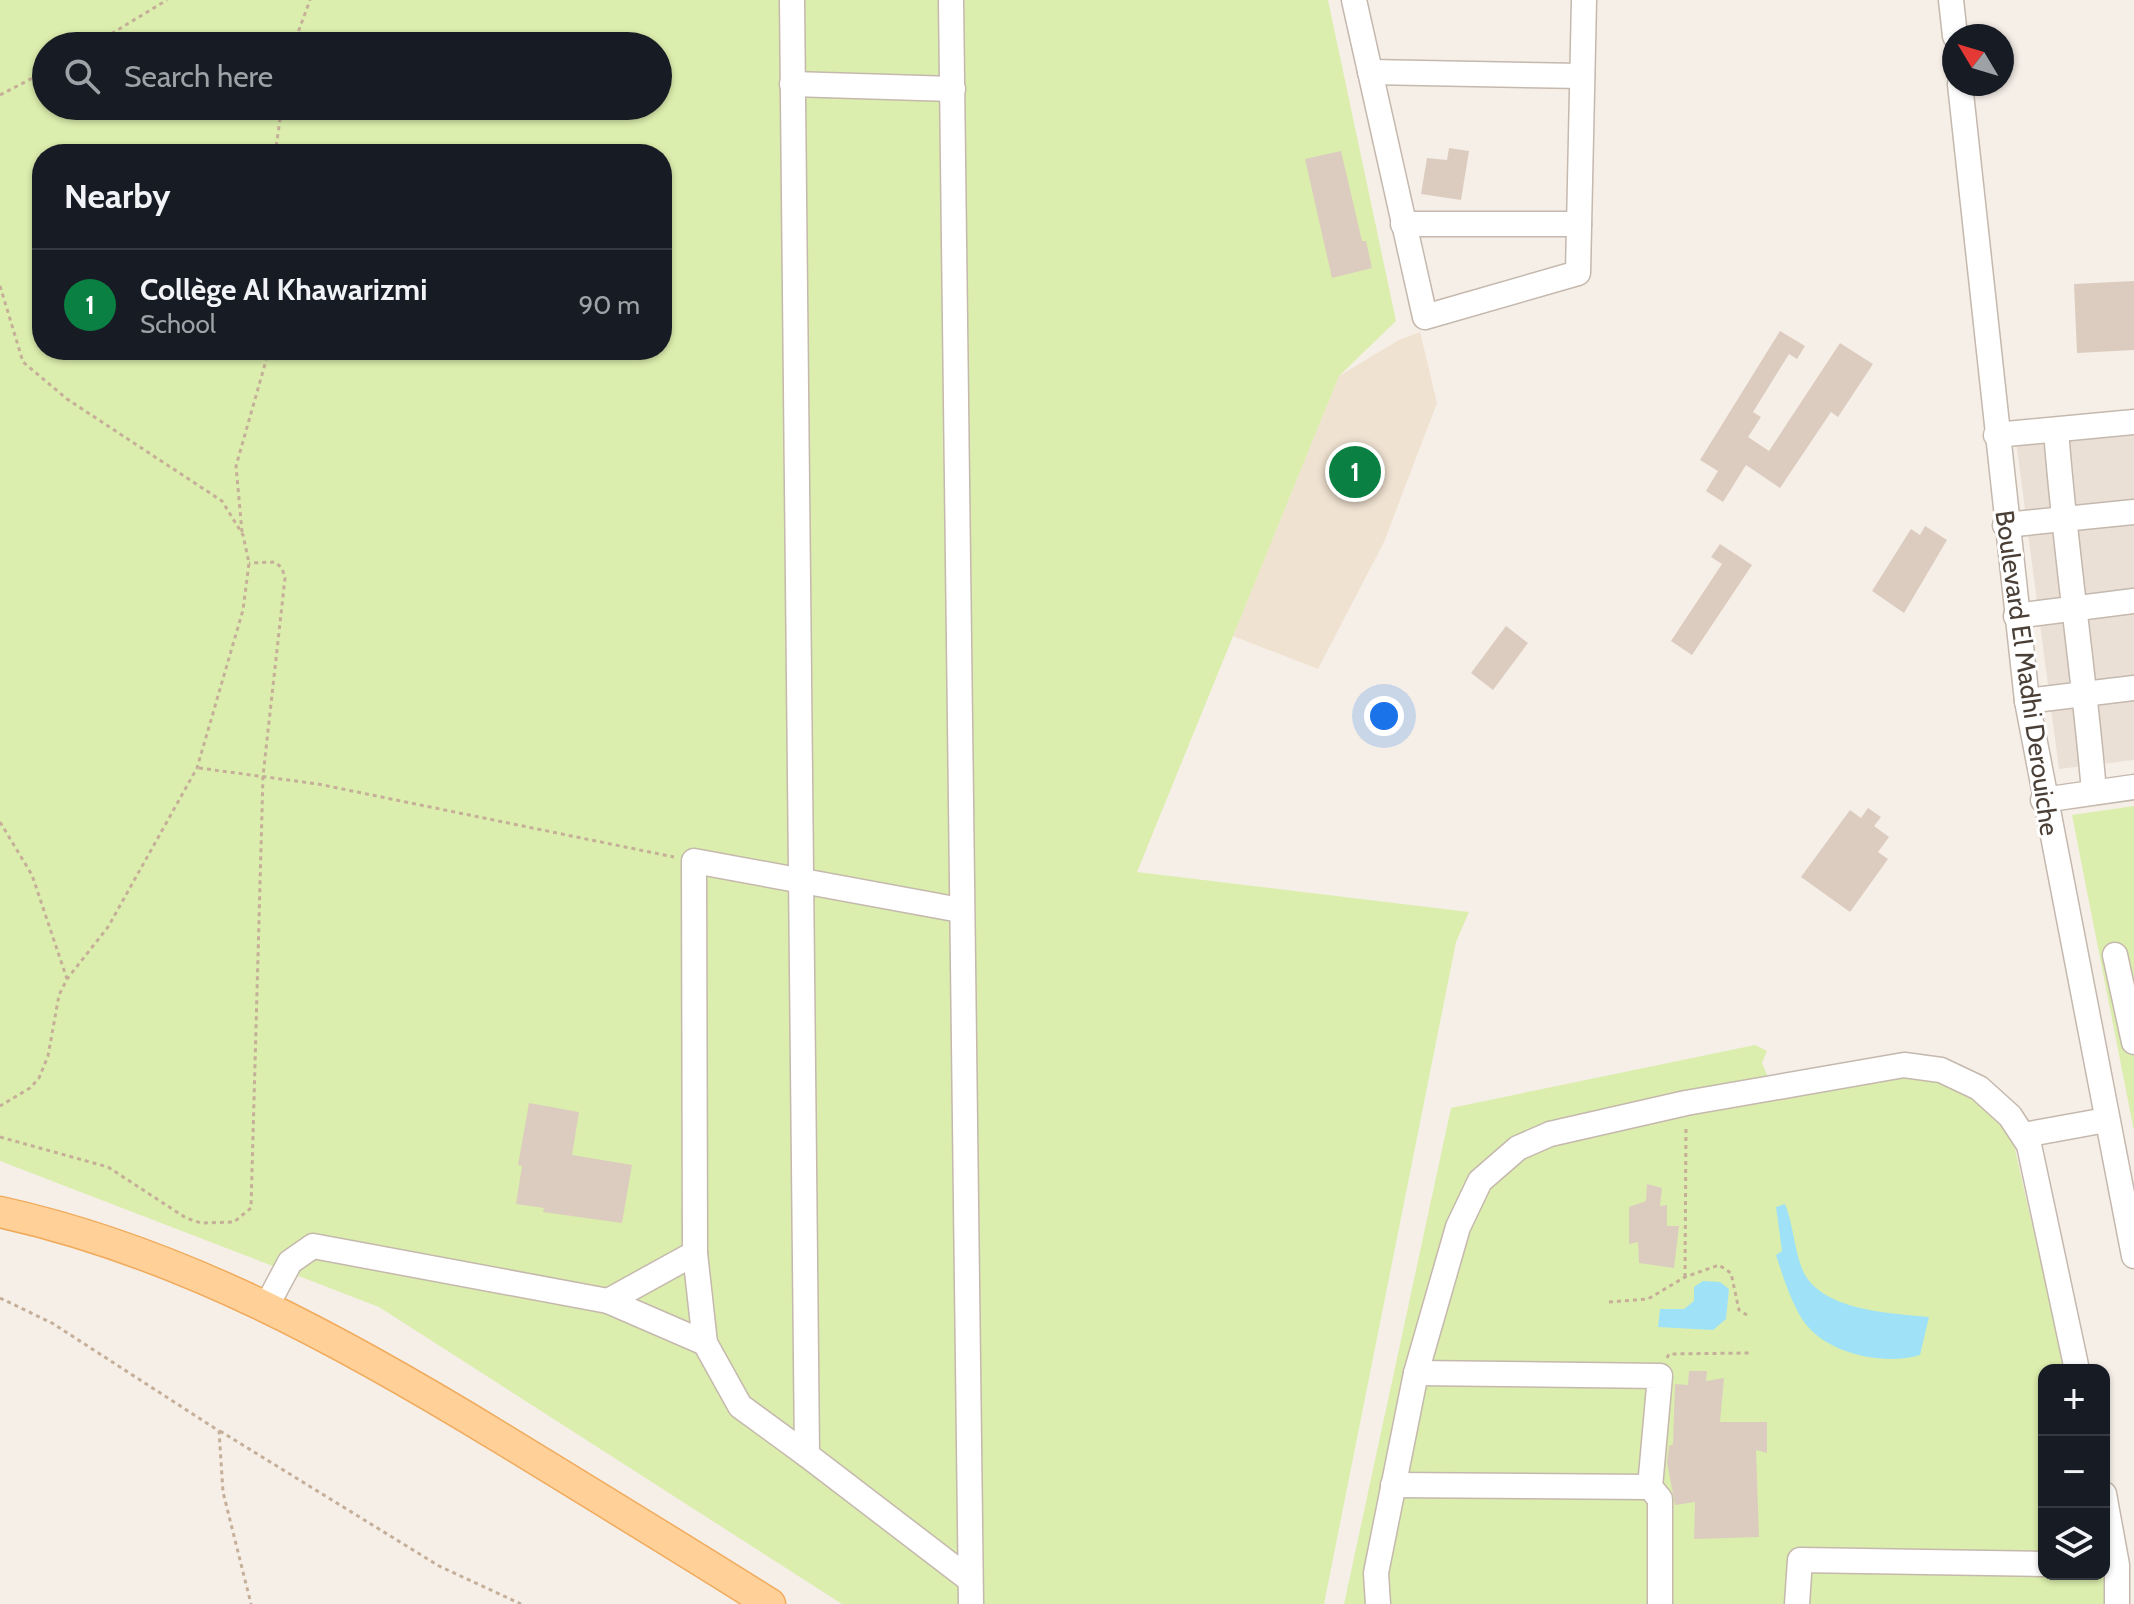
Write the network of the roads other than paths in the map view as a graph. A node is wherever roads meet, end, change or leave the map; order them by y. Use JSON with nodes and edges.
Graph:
{"nodes":[{"id":1,"x":792,"y":0,"type":"edge"},
{"id":2,"x":951,"y":0,"type":"edge"},
{"id":3,"x":1354,"y":0,"type":"edge"},
{"id":4,"x":1584,"y":0,"type":"edge"},
{"id":5,"x":1951,"y":0,"type":"edge"},
{"id":6,"x":1954,"y":24,"type":"edge"},
{"id":7,"x":1370,"y":72,"type":"junction"},
{"id":8,"x":1582,"y":76,"type":"junction"},
{"id":9,"x":792,"y":84,"type":"junction"},
{"id":10,"x":953,"y":89,"type":"junction"},
{"id":11,"x":1961,"y":96,"type":"edge"},
{"id":12,"x":1403,"y":224,"type":"junction"},
{"id":13,"x":1579,"y":224,"type":"junction"},
{"id":14,"x":2134,"y":422,"type":"edge"},
{"id":15,"x":2056,"y":430,"type":"junction"},
{"id":16,"x":1996,"y":435,"type":"junction"},
{"id":17,"x":2134,"y":512,"type":"edge"},
{"id":18,"x":2062,"y":518,"type":"junction"},
{"id":19,"x":2005,"y":525,"type":"junction"},
{"id":20,"x":2134,"y":601,"type":"edge"},
{"id":21,"x":2075,"y":607,"type":"junction"},
{"id":22,"x":2016,"y":616,"type":"junction"},
{"id":23,"x":2134,"y":688,"type":"edge"},
{"id":24,"x":2086,"y":693,"type":"junction"},
{"id":25,"x":2027,"y":701,"type":"junction"},
{"id":26,"x":2134,"y":787,"type":"edge"},
{"id":27,"x":2094,"y":792,"type":"junction"},
{"id":28,"x":2043,"y":800,"type":"junction"},
{"id":29,"x":799,"y":882,"type":"junction"},
{"id":30,"x":960,"y":910,"type":"junction"},
{"id":31,"x":2124,"y":952,"type":"edge"},
{"id":32,"x":2075,"y":962,"type":"junction"},
{"id":33,"x":2134,"y":1042,"type":"edge"},
{"id":34,"x":2106,"y":1120,"type":"junction"},
{"id":35,"x":2024,"y":1135,"type":"junction"},
{"id":36,"x":0,"y":1212,"type":"edge"},
{"id":37,"x":0,"y":1231,"type":"edge"},
{"id":38,"x":695,"y":1253,"type":"junction"},
{"id":39,"x":2134,"y":1256,"type":"edge"},
{"id":40,"x":608,"y":1301,"type":"junction"},
{"id":41,"x":267,"y":1305,"type":"junction"},
{"id":42,"x":705,"y":1343,"type":"junction"},
{"id":43,"x":2076,"y":1364,"type":"edge"},
{"id":44,"x":1416,"y":1373,"type":"junction"},
{"id":45,"x":807,"y":1455,"type":"junction"},
{"id":46,"x":1393,"y":1485,"type":"junction"},
{"id":47,"x":1650,"y":1487,"type":"junction"},
{"id":48,"x":2105,"y":1508,"type":"edge"},
{"id":49,"x":2038,"y":1564,"type":"edge"},
{"id":50,"x":2111,"y":1565,"type":"edge"},
{"id":51,"x":969,"y":1579,"type":"junction"},
{"id":52,"x":736,"y":1604,"type":"edge"},
{"id":53,"x":770,"y":1604,"type":"edge"},
{"id":54,"x":971,"y":1604,"type":"edge"},
{"id":55,"x":1378,"y":1604,"type":"edge"},
{"id":56,"x":1660,"y":1604,"type":"edge"},
{"id":57,"x":1797,"y":1604,"type":"edge"},
{"id":58,"x":2117,"y":1604,"type":"edge"}],
"edges":[{"from":1,"to":9,"type":"street"},
{"from":2,"to":10,"type":"street"},
{"from":3,"to":7,"type":"street"},
{"from":4,"to":8,"type":"street"},
{"from":5,"to":6,"type":"street"},
{"from":7,"to":8,"type":"street"},
{"from":7,"to":12,"type":"street"},
{"from":8,"to":13,"type":"street"},
{"from":9,"to":10,"type":"street"},
{"from":9,"to":29,"type":"street"},
{"from":10,"to":30,"type":"street"},
{"from":11,"to":16,"type":"street","name":"Boulevard El Madhi Derouiche"},
{"from":12,"to":13,"type":"street"},
{"from":12,"to":13,"type":"street"},
{"from":14,"to":15,"type":"street"},
{"from":15,"to":16,"type":"street"},
{"from":15,"to":18,"type":"street"},
{"from":16,"to":19,"type":"street","name":"Boulevard El Madhi Derouiche"},
{"from":17,"to":18,"type":"street"},
{"from":18,"to":19,"type":"street"},
{"from":18,"to":21,"type":"street"},
{"from":19,"to":22,"type":"street","name":"Boulevard El Madhi Derouiche"},
{"from":20,"to":21,"type":"street"},
{"from":21,"to":22,"type":"street"},
{"from":21,"to":24,"type":"street"},
{"from":22,"to":25,"type":"street","name":"Boulevard El Madhi Derouiche"},
{"from":23,"to":24,"type":"street"},
{"from":24,"to":25,"type":"street"},
{"from":24,"to":27,"type":"street"},
{"from":25,"to":28,"type":"street","name":"Boulevard El Madhi Derouiche"},
{"from":26,"to":27,"type":"street"},
{"from":27,"to":28,"type":"street"},
{"from":28,"to":32,"type":"street","name":"Boulevard El Madhi Derouiche"},
{"from":29,"to":30,"type":"street"},
{"from":29,"to":38,"type":"street"},
{"from":29,"to":45,"type":"street"},
{"from":30,"to":51,"type":"street"},
{"from":31,"to":32,"type":"street"},
{"from":31,"to":33,"type":"street"},
{"from":32,"to":34,"type":"street","name":"Boulevard El Madhi Derouiche"},
{"from":34,"to":35,"type":"street"},
{"from":34,"to":39,"type":"street","name":"Boulevard El Madhi Derouiche"},
{"from":35,"to":43,"type":"street"},
{"from":35,"to":44,"type":"street"},
{"from":36,"to":41,"type":"main road"},
{"from":37,"to":52,"type":"main road"},
{"from":38,"to":40,"type":"street"},
{"from":38,"to":42,"type":"street"},
{"from":40,"to":41,"type":"street"},
{"from":40,"to":42,"type":"street"},
{"from":41,"to":53,"type":"main road"},
{"from":42,"to":45,"type":"street"},
{"from":44,"to":46,"type":"street"},
{"from":44,"to":47,"type":"street"},
{"from":45,"to":51,"type":"street"},
{"from":46,"to":47,"type":"street"},
{"from":46,"to":55,"type":"street"},
{"from":47,"to":56,"type":"street"},
{"from":48,"to":50,"type":"street"},
{"from":49,"to":57,"type":"street"},
{"from":50,"to":58,"type":"street"},
{"from":51,"to":54,"type":"street"}]}
